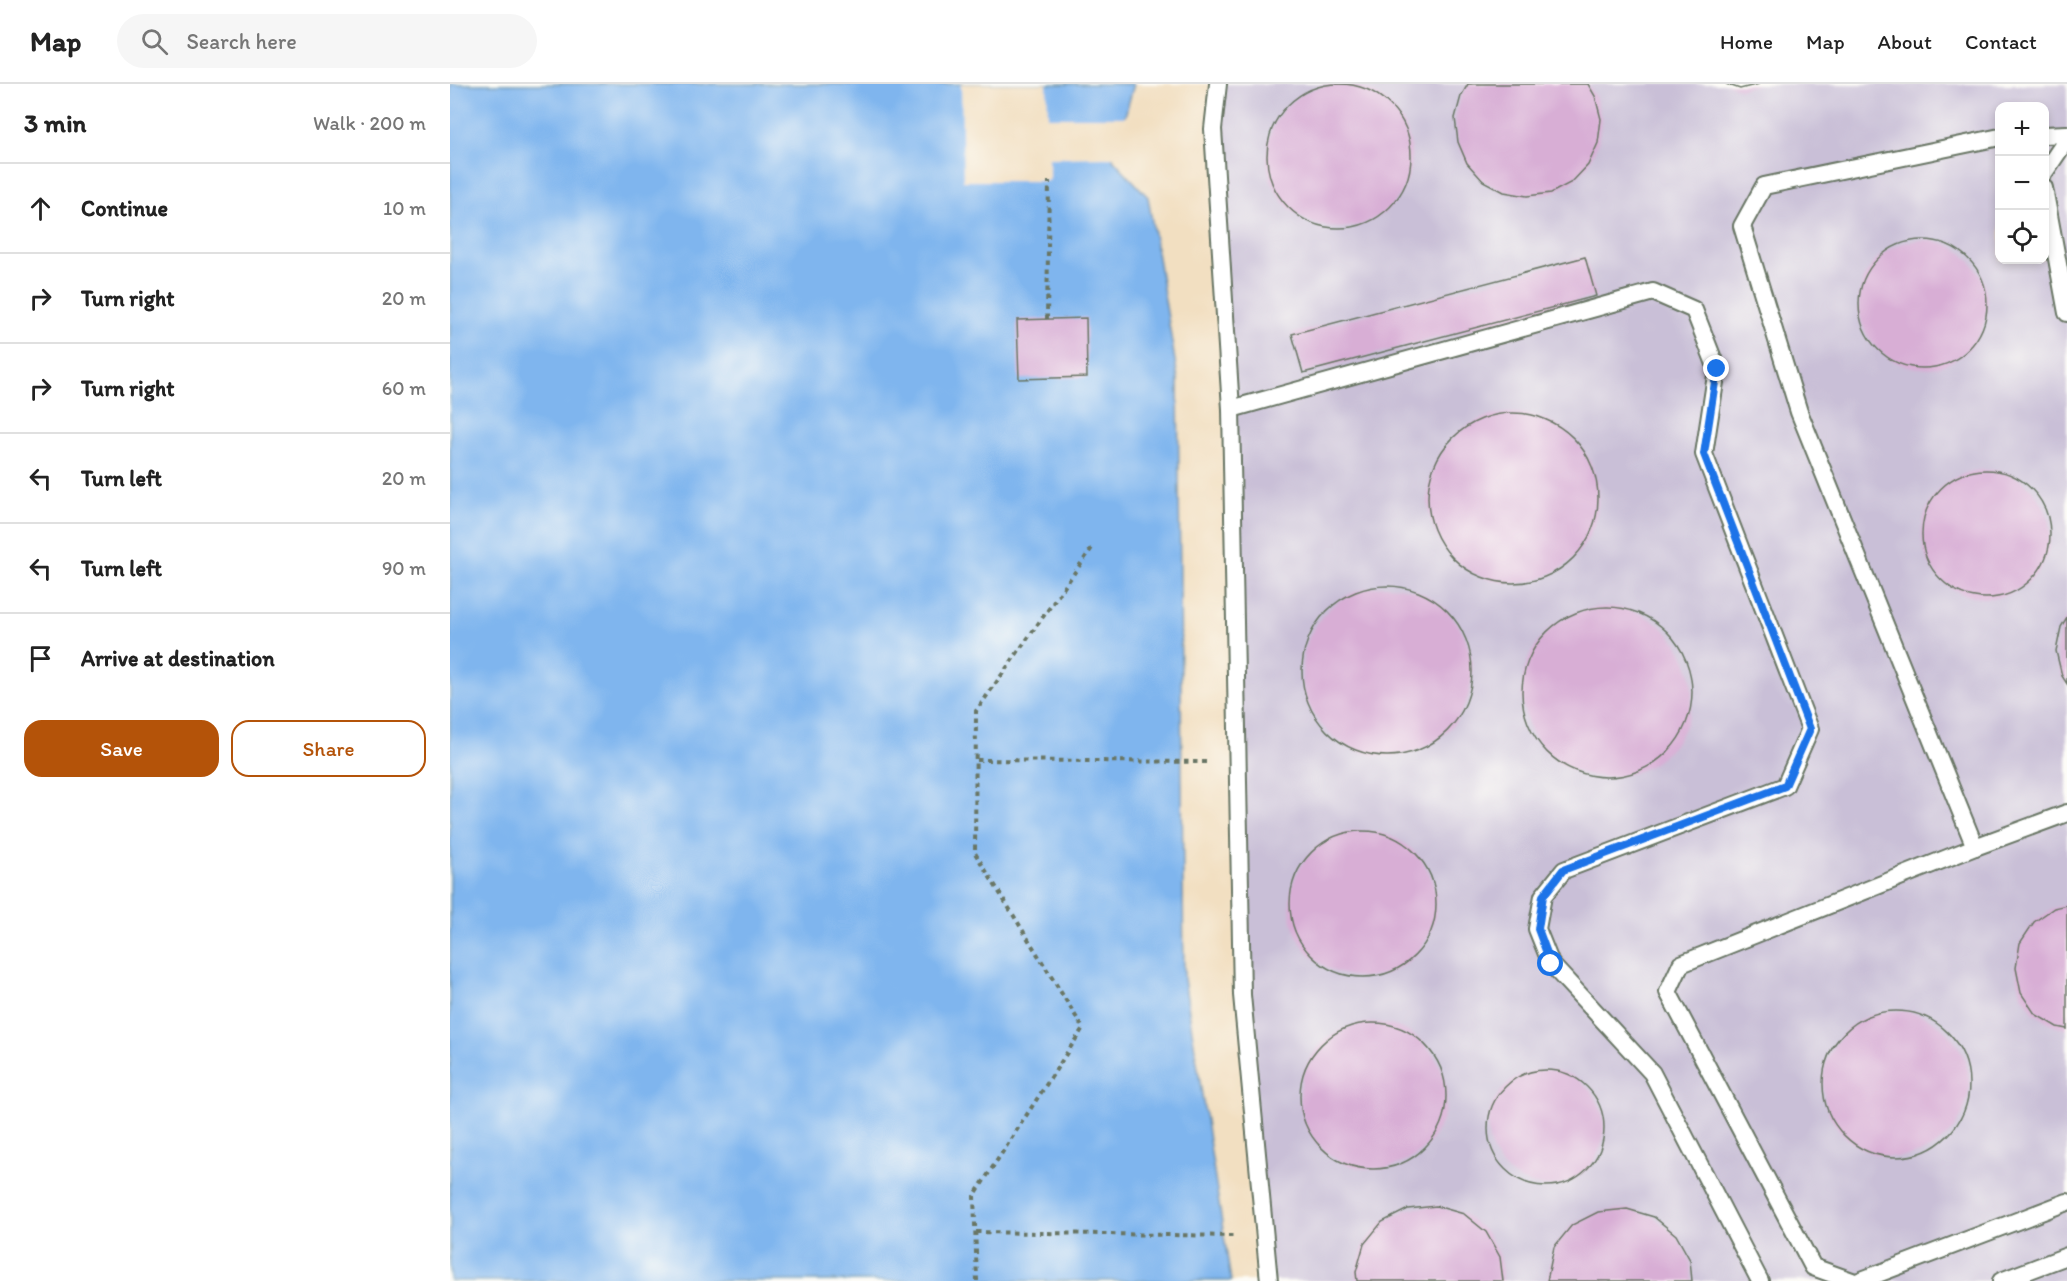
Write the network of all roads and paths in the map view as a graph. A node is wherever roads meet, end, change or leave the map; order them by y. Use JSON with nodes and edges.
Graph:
{"nodes":[{"id":1,"x":1218,"y":84,"type":"edge"},
{"id":2,"x":2067,"y":134,"type":"edge"},
{"id":3,"x":2049,"y":135,"type":"edge"},
{"id":4,"x":1995,"y":138,"type":"edge"},
{"id":5,"x":2067,"y":139,"type":"edge"},
{"id":6,"x":2049,"y":166,"type":"edge"},
{"id":7,"x":1049,"y":180,"type":"dead end"},
{"id":8,"x":2048,"y":210,"type":"edge"},
{"id":9,"x":2067,"y":313,"type":"edge"},
{"id":10,"x":1047,"y":319,"type":"dead end"},
{"id":11,"x":1232,"y":410,"type":"junction"},
{"id":12,"x":1092,"y":548,"type":"dead end"},
{"id":13,"x":976,"y":760,"type":"junction"},
{"id":14,"x":1206,"y":762,"type":"dead end"},
{"id":15,"x":2067,"y":813,"type":"edge"},
{"id":16,"x":1975,"y":847,"type":"junction"},
{"id":17,"x":2067,"y":1202,"type":"edge"},
{"id":18,"x":976,"y":1232,"type":"junction"},
{"id":19,"x":1235,"y":1236,"type":"dead end"},
{"id":20,"x":2067,"y":1256,"type":"edge"},
{"id":21,"x":977,"y":1281,"type":"edge"},
{"id":22,"x":1269,"y":1281,"type":"edge"},
{"id":23,"x":1760,"y":1281,"type":"edge"},
{"id":24,"x":1852,"y":1281,"type":"edge"},
{"id":25,"x":1859,"y":1281,"type":"edge"},
{"id":26,"x":2001,"y":1281,"type":"edge"}],
"edges":[{"from":1,"to":11,"type":"lane"},
{"from":2,"to":3,"type":"lane"},
{"from":4,"to":16,"type":"lane"},
{"from":5,"to":6,"type":"lane"},
{"from":7,"to":10,"type":"path"},
{"from":8,"to":9,"type":"lane"},
{"from":11,"to":22,"type":"lane"},
{"from":11,"to":23,"type":"lane"},
{"from":12,"to":13,"type":"path"},
{"from":13,"to":14,"type":"path"},
{"from":13,"to":18,"type":"path"},
{"from":15,"to":16,"type":"lane"},
{"from":16,"to":24,"type":"lane"},
{"from":17,"to":25,"type":"lane"},
{"from":18,"to":19,"type":"path"},
{"from":18,"to":21,"type":"path"},
{"from":20,"to":26,"type":"lane"}]}
